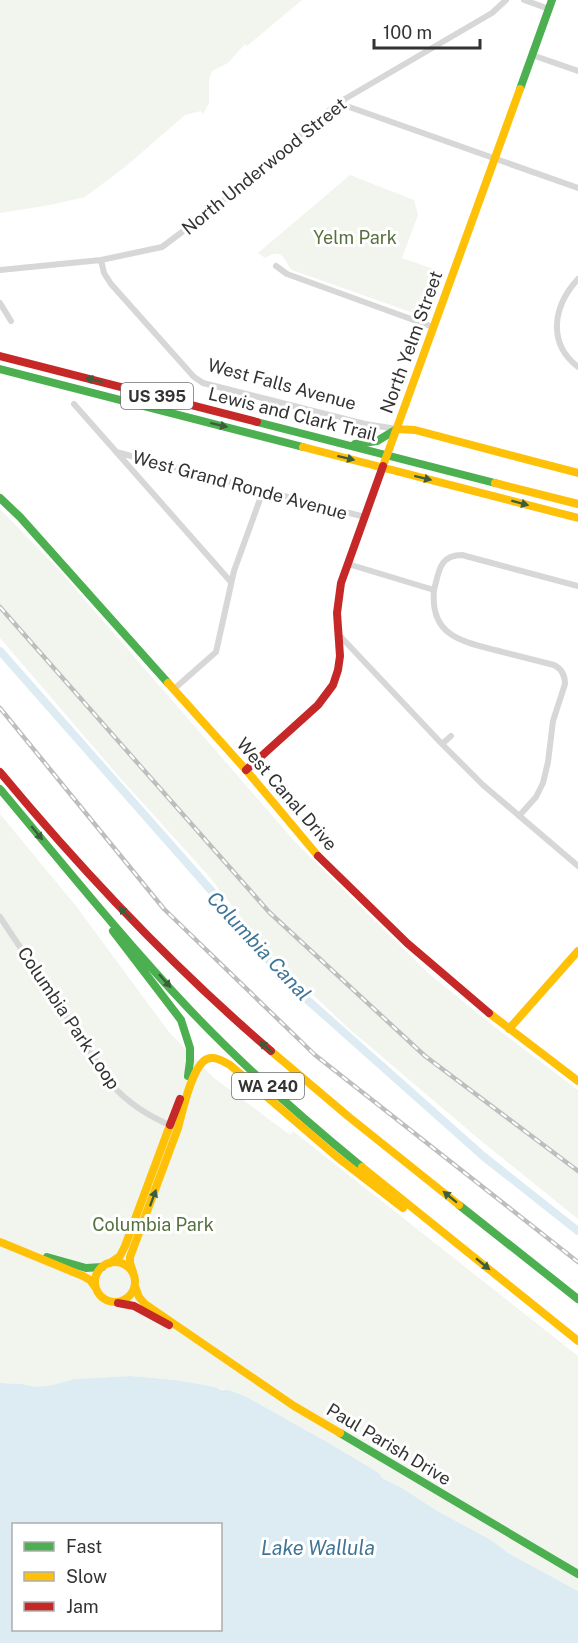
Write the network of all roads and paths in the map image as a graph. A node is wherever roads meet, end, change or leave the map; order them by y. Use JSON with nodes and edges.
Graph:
{"nodes":[{"id":1,"x":506,"y":0,"type":"edge"},
{"id":2,"x":524,"y":0,"type":"edge"},
{"id":3,"x":550,"y":4,"type":"edge"},
{"id":4,"x":532,"y":55,"type":"junction"},
{"id":5,"x":578,"y":71,"type":"edge"},
{"id":6,"x":338,"y":103,"type":"junction"},
{"id":7,"x":494,"y":159,"type":"junction"},
{"id":8,"x":578,"y":188,"type":"edge"},
{"id":9,"x":101,"y":260,"type":"junction"},
{"id":10,"x":276,"y":266,"type":"dead end"},
{"id":11,"x":0,"y":270,"type":"edge"},
{"id":12,"x":578,"y":279,"type":"edge"},
{"id":13,"x":0,"y":303,"type":"edge"},
{"id":14,"x":11,"y":321,"type":"dead end"},
{"id":15,"x":433,"y":327,"type":"junction"},
{"id":16,"x":0,"y":356,"type":"edge"},
{"id":17,"x":578,"y":367,"type":"edge"},
{"id":18,"x":0,"y":369,"type":"edge"},
{"id":19,"x":74,"y":404,"type":"dead end"},
{"id":20,"x":397,"y":429,"type":"junction"},
{"id":21,"x":346,"y":444,"type":"junction"},
{"id":22,"x":116,"y":452,"type":"junction"},
{"id":23,"x":387,"y":455,"type":"junction"},
{"id":24,"x":383,"y":468,"type":"junction"},
{"id":25,"x":578,"y":473,"type":"edge"},
{"id":26,"x":262,"y":491,"type":"junction"},
{"id":27,"x":0,"y":498,"type":"edge"},
{"id":28,"x":578,"y":504,"type":"edge"},
{"id":29,"x":365,"y":517,"type":"junction"},
{"id":30,"x":578,"y":518,"type":"edge"},
{"id":31,"x":348,"y":564,"type":"junction"},
{"id":32,"x":231,"y":582,"type":"junction"},
{"id":33,"x":578,"y":586,"type":"edge"},
{"id":34,"x":434,"y":590,"type":"junction"},
{"id":35,"x":340,"y":636,"type":"junction"},
{"id":36,"x":174,"y":689,"type":"junction"},
{"id":37,"x":451,"y":736,"type":"dead end"},
{"id":38,"x":442,"y":744,"type":"junction"},
{"id":39,"x":246,"y":770,"type":"junction"},
{"id":40,"x":0,"y":772,"type":"edge"},
{"id":41,"x":0,"y":789,"type":"edge"},
{"id":42,"x":519,"y":816,"type":"junction"},
{"id":43,"x":578,"y":866,"type":"edge"},
{"id":44,"x":78,"y":882,"type":"junction"},
{"id":45,"x":0,"y":917,"type":"edge"},
{"id":46,"x":578,"y":951,"type":"edge"},
{"id":47,"x":509,"y":1029,"type":"junction"},
{"id":48,"x":578,"y":1081,"type":"edge"},
{"id":49,"x":174,"y":1126,"type":"junction"},
{"id":50,"x":0,"y":1242,"type":"edge"},
{"id":51,"x":467,"y":1251,"type":"junction"},
{"id":52,"x":27,"y":1252,"type":"junction"},
{"id":53,"x":106,"y":1265,"type":"junction"},
{"id":54,"x":133,"y":1272,"type":"junction"},
{"id":55,"x":135,"y":1286,"type":"junction"},
{"id":56,"x":96,"y":1290,"type":"junction"},
{"id":57,"x":578,"y":1299,"type":"edge"},
{"id":58,"x":117,"y":1303,"type":"junction"},
{"id":59,"x":188,"y":1334,"type":"junction"},
{"id":60,"x":578,"y":1341,"type":"edge"},
{"id":61,"x":578,"y":1574,"type":"edge"}],
"edges":[{"from":1,"to":6,"type":"street","name":"North Underwood Street"},
{"from":2,"to":3,"type":"street"},
{"from":3,"to":4,"type":"main road","name":"North Yelm Street"},
{"from":4,"to":5,"type":"street"},
{"from":4,"to":7,"type":"main road","name":"North Yelm Street"},
{"from":6,"to":7,"type":"street"},
{"from":6,"to":9,"type":"street","name":"North Underwood Street"},
{"from":7,"to":8,"type":"street"},
{"from":7,"to":15,"type":"main road","name":"North Yelm Street"},
{"from":9,"to":11,"type":"street","name":"North Underwood Street"},
{"from":9,"to":20,"type":"street","name":"West Falls Avenue"},
{"from":10,"to":15,"type":"street"},
{"from":12,"to":17,"type":"street"},
{"from":13,"to":14,"type":"street"},
{"from":15,"to":20,"type":"main road","name":"North Yelm Street"},
{"from":21,"to":16,"type":"main road","name":"Lewis and Clark Trail","number":"US 395","one_way":true},
{"from":18,"to":24,"type":"main road","name":"Lewis and Clark Trail","number":"US 395","one_way":true},
{"from":19,"to":22,"type":"street"},
{"from":20,"to":21,"type":"main road"},
{"from":20,"to":23,"type":"main road","name":"North Yelm Street"},
{"from":20,"to":25,"type":"main road","name":"West Falls Avenue"},
{"from":21,"to":23,"type":"main road","name":"Lewis and Clark Trail","number":"US 395"},
{"from":22,"to":26,"type":"street","name":"West Grand Ronde Avenue"},
{"from":22,"to":32,"type":"street"},
{"from":23,"to":24,"type":"main road","name":"North Yelm Street"},
{"from":23,"to":28,"type":"main road","name":"Lewis and Clark Trail","number":"US 395"},
{"from":24,"to":29,"type":"main road","name":"North Yelm Street"},
{"from":24,"to":30,"type":"main road","name":"Lewis and Clark Trail","number":"US 395","one_way":true},
{"from":26,"to":29,"type":"street","name":"West Grand Ronde Avenue"},
{"from":26,"to":32,"type":"street"},
{"from":27,"to":36,"type":"main road","name":"West Canal Drive"},
{"from":29,"to":31,"type":"main road","name":"North Yelm Street"},
{"from":31,"to":34,"type":"street"},
{"from":31,"to":35,"type":"main road","name":"North Yelm Street"},
{"from":32,"to":36,"type":"street"},
{"from":33,"to":34,"type":"street"},
{"from":34,"to":42,"type":"street"},
{"from":35,"to":38,"type":"street"},
{"from":35,"to":39,"type":"main road","name":"North Yelm Street"},
{"from":36,"to":39,"type":"main road","name":"West Canal Drive"},
{"from":37,"to":38,"type":"street"},
{"from":38,"to":42,"type":"street"},
{"from":39,"to":47,"type":"main road","name":"West Canal Drive"},
{"from":57,"to":40,"type":"main road","number":"WA 240","one_way":true},
{"from":41,"to":44,"type":"main road","number":"WA 240","one_way":true},
{"from":42,"to":43,"type":"street"},
{"from":44,"to":49,"type":"main road"},
{"from":44,"to":51,"type":"main road","number":"WA 240","one_way":true},
{"from":45,"to":49,"type":"street","name":"Columbia Park Loop"},
{"from":46,"to":47,"type":"main road"},
{"from":47,"to":48,"type":"main road","name":"West Canal Drive"},
{"from":49,"to":51,"type":"main road"},
{"from":49,"to":53,"type":"main road"},
{"from":54,"to":49,"type":"main road","one_way":true},
{"from":50,"to":52,"type":"main road"},
{"from":51,"to":60,"type":"main road","number":"WA 240","one_way":true},
{"from":52,"to":53,"type":"main road"},
{"from":52,"to":56,"type":"main road"},
{"from":53,"to":54,"type":"main road"},
{"from":53,"to":56,"type":"main road"},
{"from":54,"to":55,"type":"main road"},
{"from":55,"to":58,"type":"main road"},
{"from":55,"to":59,"type":"main road","name":"Paul Parish Drive"},
{"from":56,"to":58,"type":"main road"},
{"from":58,"to":59,"type":"main road","name":"Paul Parish Drive"},
{"from":59,"to":61,"type":"main road","name":"Paul Parish Drive"}]}
